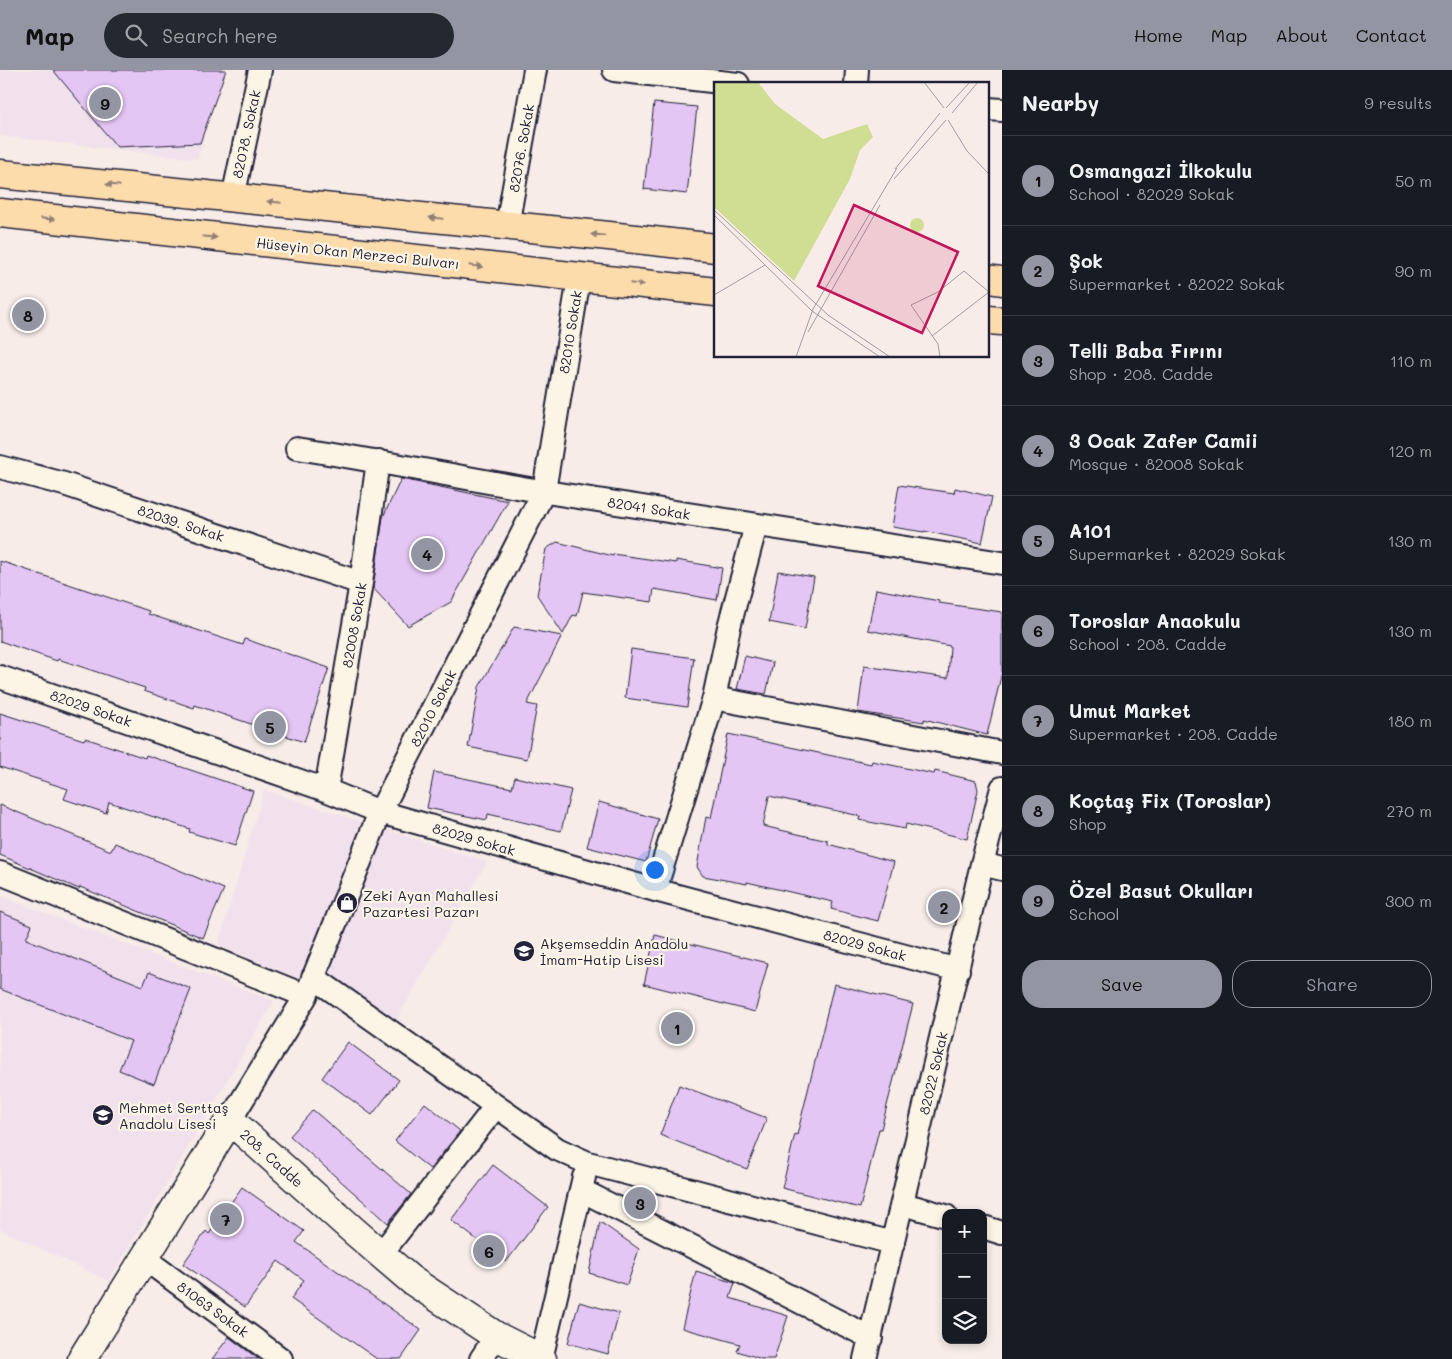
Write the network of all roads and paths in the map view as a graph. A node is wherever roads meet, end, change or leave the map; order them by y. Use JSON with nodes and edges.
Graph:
{"nodes":[{"id":1,"x":260,"y":70,"type":"edge"},
{"id":2,"x":535,"y":70,"type":"edge"},
{"id":3,"x":614,"y":70,"type":"edge"},
{"id":4,"x":720,"y":82,"type":"edge"},
{"id":5,"x":989,"y":109,"type":"edge"},
{"id":6,"x":1002,"y":110,"type":"edge"},
{"id":7,"x":0,"y":174,"type":"edge"},
{"id":8,"x":233,"y":198,"type":"junction"},
{"id":9,"x":0,"y":213,"type":"edge"},
{"id":10,"x":507,"y":226,"type":"junction"},
{"id":11,"x":714,"y":248,"type":"edge"},
{"id":12,"x":579,"y":278,"type":"junction"},
{"id":13,"x":989,"y":279,"type":"edge"},
{"id":14,"x":1002,"y":281,"type":"edge"},
{"id":15,"x":714,"y":292,"type":"edge"},
{"id":16,"x":989,"y":320,"type":"edge"},
{"id":17,"x":1002,"y":321,"type":"edge"},
{"id":18,"x":297,"y":448,"type":"dead end"},
{"id":19,"x":378,"y":461,"type":"junction"},
{"id":20,"x":0,"y":467,"type":"edge"},
{"id":21,"x":544,"y":491,"type":"junction"},
{"id":22,"x":756,"y":526,"type":"junction"},
{"id":23,"x":1002,"y":563,"type":"edge"},
{"id":24,"x":361,"y":582,"type":"junction"},
{"id":25,"x":0,"y":677,"type":"edge"},
{"id":26,"x":714,"y":698,"type":"junction"},
{"id":27,"x":1002,"y":753,"type":"edge"},
{"id":28,"x":1002,"y":788,"type":"edge"},
{"id":29,"x":326,"y":790,"type":"junction"},
{"id":30,"x":380,"y":812,"type":"junction"},
{"id":31,"x":992,"y":866,"type":"edge"},
{"id":32,"x":0,"y":873,"type":"edge"},
{"id":33,"x":655,"y":890,"type":"junction"},
{"id":34,"x":958,"y":970,"type":"junction"},
{"id":35,"x":310,"y":987,"type":"junction"},
{"id":36,"x":496,"y":1106,"type":"junction"},
{"id":37,"x":230,"y":1120,"type":"junction"},
{"id":38,"x":588,"y":1163,"type":"junction"},
{"id":39,"x":581,"y":1190,"type":"junction"},
{"id":40,"x":903,"y":1204,"type":"junction"},
{"id":41,"x":942,"y":1215,"type":"edge"},
{"id":42,"x":987,"y":1228,"type":"edge"},
{"id":43,"x":1002,"y":1233,"type":"edge"},
{"id":44,"x":893,"y":1244,"type":"junction"},
{"id":45,"x":381,"y":1254,"type":"junction"},
{"id":46,"x":145,"y":1259,"type":"junction"},
{"id":47,"x":496,"y":1336,"type":"junction"},
{"id":48,"x":868,"y":1349,"type":"edge"},
{"id":49,"x":82,"y":1359,"type":"edge"},
{"id":50,"x":282,"y":1359,"type":"edge"},
{"id":51,"x":481,"y":1359,"type":"edge"},
{"id":52,"x":542,"y":1359,"type":"edge"}],
"edges":[{"from":1,"to":8,"type":"street","name":"82078. Sokak"},
{"from":2,"to":10,"type":"street","name":"82076. Sokak"},
{"from":3,"to":4,"type":"street"},
{"from":5,"to":6,"type":"street"},
{"from":8,"to":7,"type":"main road","one_way":true},
{"from":10,"to":8,"type":"main road","one_way":true},
{"from":9,"to":12,"type":"main road","name":"Hüseyin Okan Merzeci Bulvarı","one_way":true},
{"from":11,"to":10,"type":"main road","one_way":true},
{"from":12,"to":15,"type":"main road","name":"Hüseyin Okan Merzeci Bulvarı","one_way":true},
{"from":12,"to":21,"type":"street","name":"82010 Sokak"},
{"from":13,"to":14,"type":"main road"},
{"from":16,"to":17,"type":"main road"},
{"from":18,"to":19,"type":"street","name":"82041 Sokak"},
{"from":19,"to":21,"type":"street","name":"82041 Sokak"},
{"from":19,"to":24,"type":"street","name":"82008 Sokak"},
{"from":20,"to":24,"type":"street","name":"82039. Sokak"},
{"from":21,"to":22,"type":"street","name":"82041 Sokak"},
{"from":21,"to":30,"type":"street","name":"82010 Sokak"},
{"from":22,"to":23,"type":"street","name":"82041 Sokak"},
{"from":22,"to":26,"type":"street"},
{"from":24,"to":29,"type":"street","name":"82008 Sokak"},
{"from":25,"to":29,"type":"street","name":"82029 Sokak"},
{"from":26,"to":27,"type":"street"},
{"from":26,"to":33,"type":"street"},
{"from":28,"to":31,"type":"street","name":"82022 Sokak"},
{"from":29,"to":30,"type":"street","name":"82029 Sokak"},
{"from":30,"to":33,"type":"street","name":"82029 Sokak"},
{"from":30,"to":35,"type":"street","name":"82010 Sokak"},
{"from":31,"to":34,"type":"street","name":"82022 Sokak"},
{"from":32,"to":35,"type":"street"},
{"from":33,"to":34,"type":"street","name":"82029 Sokak"},
{"from":34,"to":40,"type":"street","name":"82022 Sokak"},
{"from":35,"to":36,"type":"street"},
{"from":35,"to":37,"type":"street","name":"82010 Sokak"},
{"from":36,"to":38,"type":"street"},
{"from":36,"to":45,"type":"street"},
{"from":37,"to":45,"type":"street","name":"208. Cadde"},
{"from":37,"to":46,"type":"street","name":"208. Cadde"},
{"from":38,"to":39,"type":"street"},
{"from":38,"to":44,"type":"street"},
{"from":39,"to":48,"type":"street"},
{"from":39,"to":52,"type":"street"},
{"from":40,"to":41,"type":"street"},
{"from":40,"to":44,"type":"street","name":"82022 Sokak"},
{"from":42,"to":43,"type":"street"},
{"from":44,"to":48,"type":"street","name":"82022 Sokak"},
{"from":45,"to":47,"type":"street","name":"208. Cadde"},
{"from":46,"to":49,"type":"street","name":"208. Cadde"},
{"from":46,"to":50,"type":"street","name":"81063 Sokak"},
{"from":47,"to":51,"type":"street"},
{"from":47,"to":52,"type":"street","name":"208. Cadde"}]}
